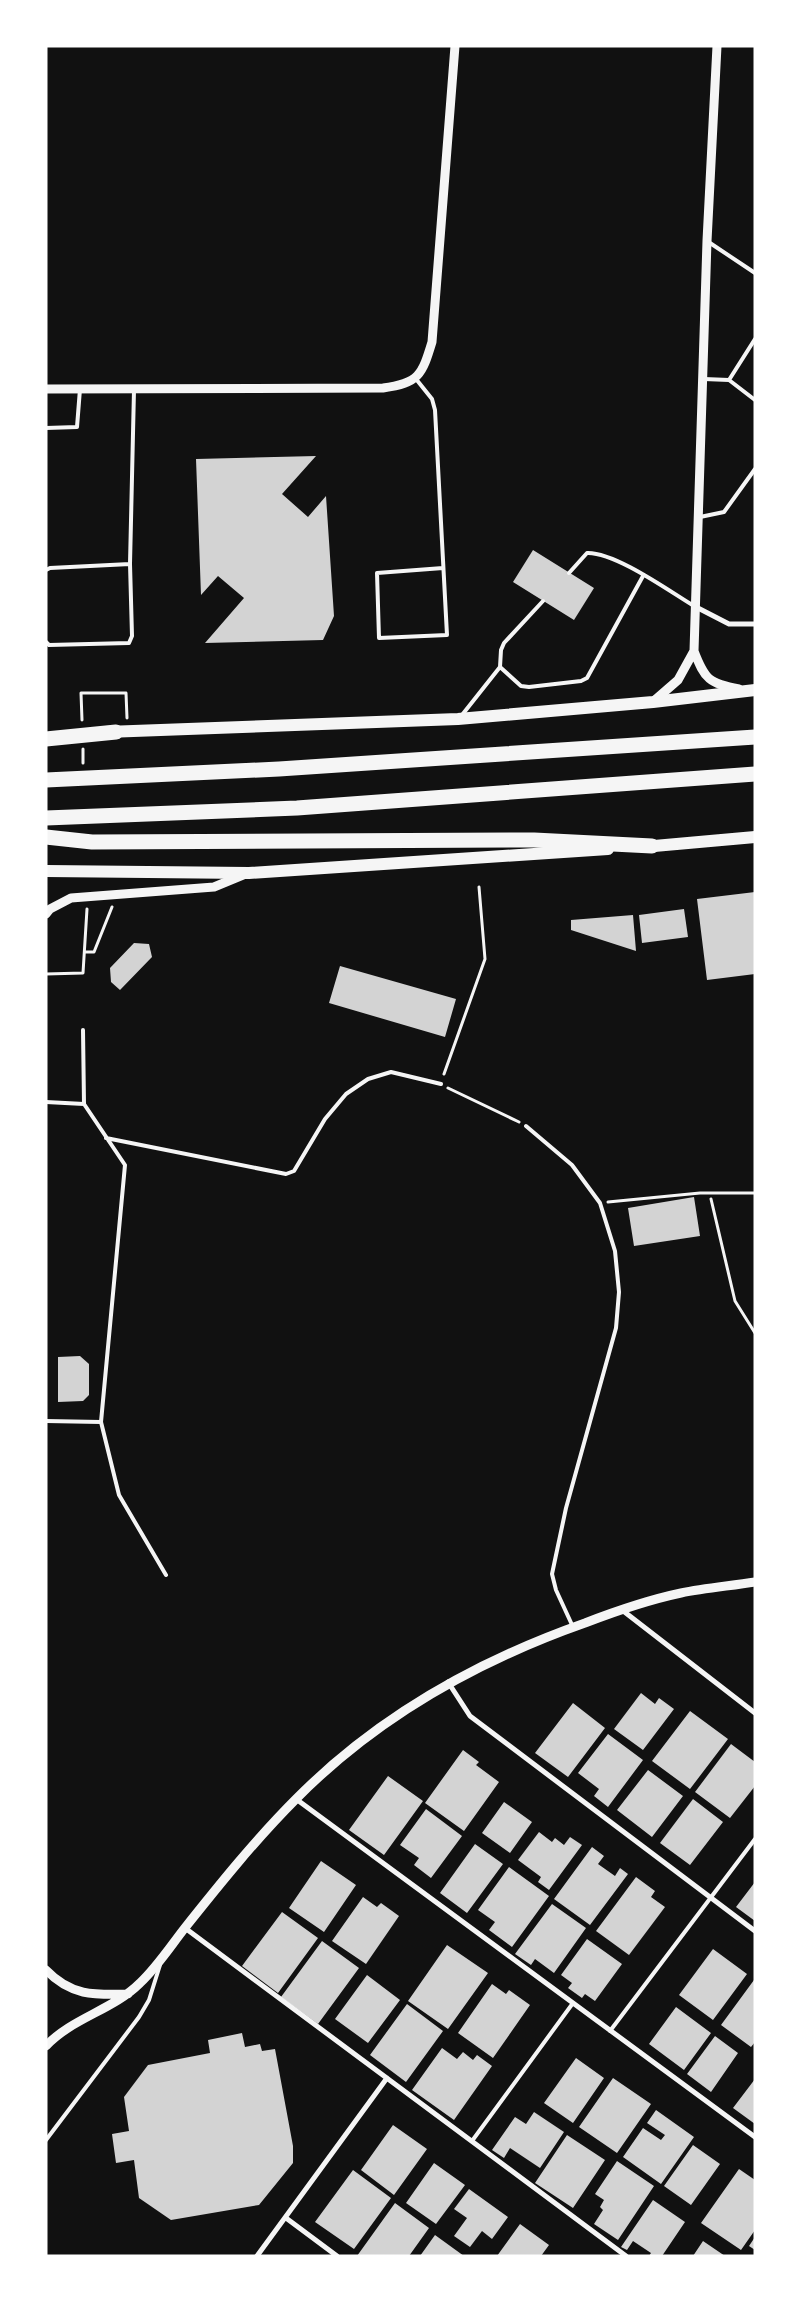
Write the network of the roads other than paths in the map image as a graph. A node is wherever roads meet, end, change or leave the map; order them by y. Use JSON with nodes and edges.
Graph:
{"nodes":[{"id":1,"x":455,"y":46,"type":"edge"},
{"id":2,"x":717,"y":46,"type":"edge"},
{"id":3,"x":708,"y":242,"type":"junction"},
{"id":4,"x":755,"y":273,"type":"edge"},
{"id":5,"x":755,"y":338,"type":"edge"},
{"id":6,"x":416,"y":379,"type":"junction"},
{"id":7,"x":703,"y":379,"type":"junction"},
{"id":8,"x":729,"y":380,"type":"junction"},
{"id":9,"x":46,"y":389,"type":"edge"},
{"id":10,"x":80,"y":390,"type":"junction"},
{"id":11,"x":134,"y":390,"type":"junction"},
{"id":12,"x":755,"y":400,"type":"edge"},
{"id":13,"x":46,"y":428,"type":"edge"},
{"id":14,"x":755,"y":469,"type":"edge"},
{"id":15,"x":698,"y":517,"type":"junction"},
{"id":16,"x":130,"y":564,"type":"junction"},
{"id":17,"x":444,"y":568,"type":"junction"},
{"id":18,"x":46,"y":570,"type":"edge"},
{"id":19,"x":569,"y":573,"type":"dead end"},
{"id":20,"x":643,"y":576,"type":"junction"},
{"id":21,"x":543,"y":601,"type":"dead end"},
{"id":22,"x":696,"y":607,"type":"junction"},
{"id":23,"x":755,"y":624,"type":"edge"},
{"id":24,"x":46,"y":642,"type":"edge"},
{"id":25,"x":694,"y":651,"type":"junction"},
{"id":26,"x":500,"y":666,"type":"junction"},
{"id":27,"x":751,"y":690,"type":"edge"},
{"id":28,"x":653,"y":702,"type":"junction"},
{"id":29,"x":458,"y":719,"type":"junction"},
{"id":30,"x":46,"y":731,"type":"edge"},
{"id":31,"x":122,"y":731,"type":"junction"},
{"id":32,"x":755,"y":737,"type":"edge"},
{"id":33,"x":46,"y":739,"type":"edge"},
{"id":34,"x":755,"y":774,"type":"edge"},
{"id":35,"x":46,"y":780,"type":"edge"},
{"id":36,"x":46,"y":818,"type":"edge"},
{"id":37,"x":46,"y":837,"type":"edge"},
{"id":38,"x":755,"y":837,"type":"edge"},
{"id":39,"x":652,"y":846,"type":"junction"},
{"id":40,"x":46,"y":871,"type":"edge"},
{"id":41,"x":249,"y":873,"type":"junction"},
{"id":42,"x":46,"y":914,"type":"edge"},
{"id":43,"x":82,"y":1030,"type":"dead end"},
{"id":44,"x":441,"y":1084,"type":"road end"},
{"id":45,"x":46,"y":1102,"type":"edge"},
{"id":46,"x":84,"y":1104,"type":"junction"},
{"id":47,"x":526,"y":1126,"type":"road end"},
{"id":48,"x":106,"y":1138,"type":"junction"},
{"id":49,"x":46,"y":1421,"type":"edge"},
{"id":50,"x":101,"y":1422,"type":"junction"},
{"id":51,"x":166,"y":1576,"type":"dead end"},
{"id":52,"x":755,"y":1582,"type":"edge"},
{"id":53,"x":621,"y":1609,"type":"junction"},
{"id":54,"x":573,"y":1627,"type":"junction"},
{"id":55,"x":448,"y":1682,"type":"junction"},
{"id":56,"x":755,"y":1713,"type":"edge"},
{"id":57,"x":296,"y":1799,"type":"junction"},
{"id":58,"x":755,"y":1839,"type":"edge"},
{"id":59,"x":709,"y":1897,"type":"junction"},
{"id":60,"x":185,"y":1928,"type":"junction"},
{"id":61,"x":755,"y":1931,"type":"edge"},
{"id":62,"x":163,"y":1957,"type":"junction"},
{"id":63,"x":46,"y":1970,"type":"edge"},
{"id":64,"x":128,"y":1994,"type":"junction"},
{"id":65,"x":573,"y":2003,"type":"junction"},
{"id":66,"x":610,"y":2031,"type":"junction"},
{"id":67,"x":46,"y":2046,"type":"edge"},
{"id":68,"x":387,"y":2078,"type":"junction"},
{"id":69,"x":755,"y":2137,"type":"edge"},
{"id":70,"x":46,"y":2140,"type":"edge"},
{"id":71,"x":472,"y":2141,"type":"junction"},
{"id":72,"x":286,"y":2218,"type":"junction"},
{"id":73,"x":257,"y":2256,"type":"edge"},
{"id":74,"x":337,"y":2256,"type":"edge"},
{"id":75,"x":626,"y":2256,"type":"edge"}],
"edges":[{"from":1,"to":6,"type":"street"},
{"from":2,"to":3,"type":"street"},
{"from":3,"to":4,"type":"lane"},
{"from":3,"to":7,"type":"street"},
{"from":5,"to":8,"type":"lane"},
{"from":6,"to":11,"type":"street"},
{"from":6,"to":17,"type":"lane"},
{"from":7,"to":8,"type":"lane"},
{"from":7,"to":15,"type":"street"},
{"from":8,"to":12,"type":"lane"},
{"from":9,"to":10,"type":"street"},
{"from":10,"to":11,"type":"street"},
{"from":10,"to":13,"type":"lane"},
{"from":11,"to":16,"type":"lane"},
{"from":14,"to":15,"type":"lane"},
{"from":15,"to":22,"type":"street"},
{"from":16,"to":18,"type":"lane"},
{"from":16,"to":24,"type":"lane"},
{"from":17,"to":17,"type":"lane"},
{"from":19,"to":20,"type":"lane"},
{"from":20,"to":22,"type":"lane"},
{"from":20,"to":26,"type":"lane"},
{"from":21,"to":26,"type":"lane"},
{"from":22,"to":23,"type":"street"},
{"from":22,"to":25,"type":"street"},
{"from":25,"to":27,"type":"street"},
{"from":25,"to":28,"type":"street"},
{"from":26,"to":29,"type":"lane"},
{"from":27,"to":28,"type":"main road"},
{"from":28,"to":29,"type":"main road"},
{"from":29,"to":31,"type":"main road"},
{"from":30,"to":31,"type":"main road"},
{"from":31,"to":33,"type":"highway"},
{"from":32,"to":35,"type":"highway"},
{"from":34,"to":36,"type":"highway"},
{"from":37,"to":39,"type":"highway"},
{"from":38,"to":39,"type":"main road"},
{"from":39,"to":41,"type":"main road"},
{"from":40,"to":41,"type":"main road"},
{"from":41,"to":42,"type":"street"},
{"from":43,"to":46,"type":"lane"},
{"from":44,"to":48,"type":"lane"},
{"from":45,"to":46,"type":"lane"},
{"from":46,"to":48,"type":"lane"},
{"from":47,"to":54,"type":"lane"},
{"from":48,"to":50,"type":"lane"},
{"from":49,"to":50,"type":"lane"},
{"from":50,"to":51,"type":"lane"},
{"from":52,"to":53,"type":"street"},
{"from":53,"to":54,"type":"street"},
{"from":53,"to":56,"type":"street"},
{"from":54,"to":55,"type":"street"},
{"from":55,"to":57,"type":"street"},
{"from":55,"to":59,"type":"street"},
{"from":57,"to":60,"type":"street"},
{"from":57,"to":65,"type":"street"},
{"from":58,"to":59,"type":"lane"},
{"from":59,"to":61,"type":"street"},
{"from":59,"to":66,"type":"lane"},
{"from":60,"to":62,"type":"street"},
{"from":60,"to":68,"type":"street"},
{"from":62,"to":64,"type":"street"},
{"from":62,"to":70,"type":"lane"},
{"from":63,"to":64,"type":"street"},
{"from":64,"to":67,"type":"street"},
{"from":65,"to":66,"type":"street"},
{"from":65,"to":71,"type":"lane"},
{"from":66,"to":69,"type":"street"},
{"from":68,"to":71,"type":"street"},
{"from":68,"to":72,"type":"street"},
{"from":71,"to":75,"type":"street"},
{"from":72,"to":73,"type":"street"},
{"from":72,"to":74,"type":"street"}]}
